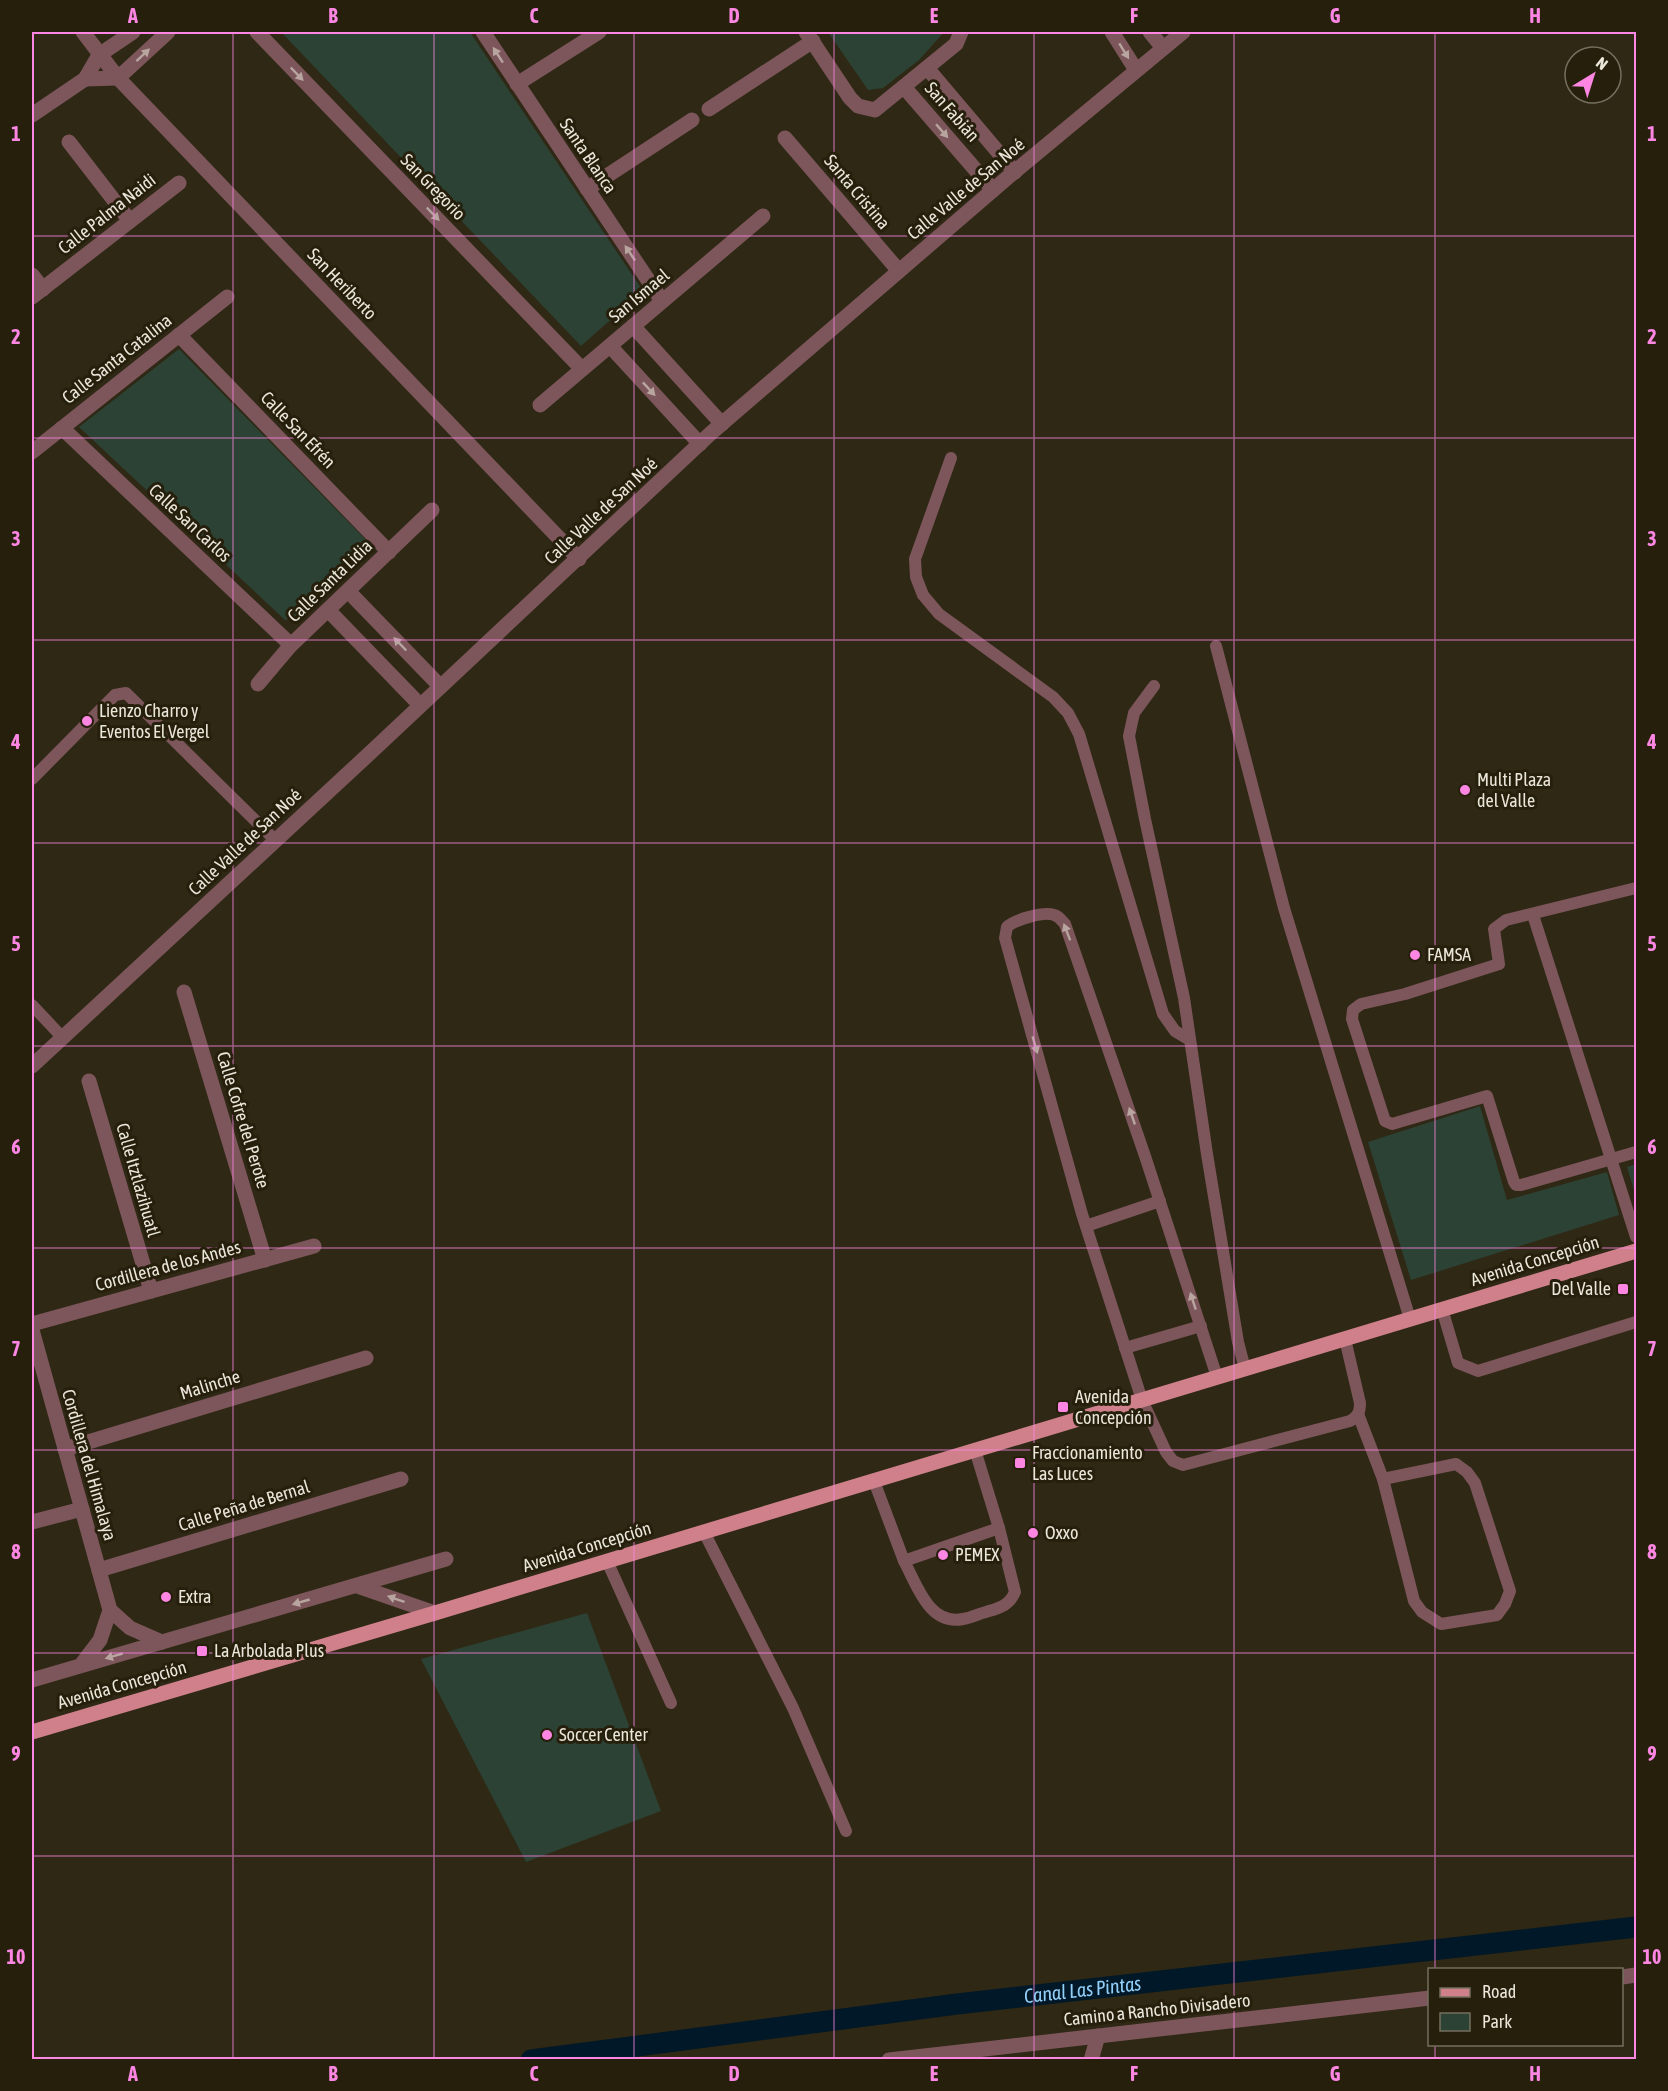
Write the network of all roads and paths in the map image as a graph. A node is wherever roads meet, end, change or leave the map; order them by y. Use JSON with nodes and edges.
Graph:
{"nodes":[{"id":1,"x":83,"y":32,"type":"edge"},
{"id":2,"x":133,"y":32,"type":"edge"},
{"id":3,"x":168,"y":32,"type":"edge"},
{"id":4,"x":256,"y":32,"type":"edge"},
{"id":5,"x":483,"y":32,"type":"edge"},
{"id":6,"x":599,"y":32,"type":"edge"},
{"id":7,"x":961,"y":32,"type":"edge"},
{"id":8,"x":1112,"y":32,"type":"edge"},
{"id":9,"x":1150,"y":32,"type":"edge"},
{"id":10,"x":1183,"y":32,"type":"edge"},
{"id":11,"x":809,"y":36,"type":"edge"},
{"id":12,"x":1163,"y":48,"type":"junction"},
{"id":13,"x":99,"y":55,"type":"junction"},
{"id":14,"x":927,"y":68,"type":"junction"},
{"id":15,"x":1136,"y":70,"type":"junction"},
{"id":16,"x":118,"y":78,"type":"junction"},
{"id":17,"x":85,"y":79,"type":"junction"},
{"id":18,"x":517,"y":84,"type":"junction"},
{"id":19,"x":904,"y":87,"type":"junction"},
{"id":20,"x":709,"y":109,"type":"dead end"},
{"id":21,"x":32,"y":115,"type":"edge"},
{"id":22,"x":692,"y":120,"type":"dead end"},
{"id":23,"x":785,"y":138,"type":"dead end"},
{"id":24,"x":69,"y":142,"type":"dead end"},
{"id":25,"x":1015,"y":172,"type":"junction"},
{"id":26,"x":179,"y":183,"type":"dead end"},
{"id":27,"x":587,"y":189,"type":"junction"},
{"id":28,"x":993,"y":190,"type":"junction"},
{"id":29,"x":763,"y":216,"type":"dead end"},
{"id":30,"x":130,"y":221,"type":"junction"},
{"id":31,"x":899,"y":272,"type":"junction"},
{"id":32,"x":32,"y":275,"type":"edge"},
{"id":33,"x":37,"y":293,"type":"edge"},
{"id":34,"x":227,"y":297,"type":"dead end"},
{"id":35,"x":662,"y":301,"type":"junction"},
{"id":36,"x":633,"y":326,"type":"junction"},
{"id":37,"x":179,"y":335,"type":"junction"},
{"id":38,"x":610,"y":346,"type":"junction"},
{"id":39,"x":582,"y":369,"type":"junction"},
{"id":40,"x":540,"y":405,"type":"dead end"},
{"id":41,"x":722,"y":424,"type":"junction"},
{"id":42,"x":62,"y":428,"type":"junction"},
{"id":43,"x":700,"y":444,"type":"junction"},
{"id":44,"x":32,"y":452,"type":"edge"},
{"id":45,"x":951,"y":458,"type":"dead end"},
{"id":46,"x":432,"y":510,"type":"dead end"},
{"id":47,"x":389,"y":552,"type":"junction"},
{"id":48,"x":579,"y":559,"type":"junction"},
{"id":49,"x":348,"y":591,"type":"junction"},
{"id":50,"x":328,"y":610,"type":"junction"},
{"id":51,"x":291,"y":645,"type":"junction"},
{"id":52,"x":1216,"y":646,"type":"dead end"},
{"id":53,"x":258,"y":684,"type":"dead end"},
{"id":54,"x":440,"y":686,"type":"junction"},
{"id":55,"x":1154,"y":686,"type":"dead end"},
{"id":56,"x":420,"y":705,"type":"junction"},
{"id":57,"x":32,"y":779,"type":"edge"},
{"id":58,"x":276,"y":841,"type":"junction"},
{"id":59,"x":1636,"y":888,"type":"edge"},
{"id":60,"x":1533,"y":915,"type":"junction"},
{"id":61,"x":184,"y":992,"type":"dead end"},
{"id":62,"x":32,"y":1005,"type":"edge"},
{"id":63,"x":62,"y":1037,"type":"junction"},
{"id":64,"x":1190,"y":1040,"type":"junction"},
{"id":65,"x":32,"y":1066,"type":"edge"},
{"id":66,"x":89,"y":1081,"type":"dead end"},
{"id":67,"x":1636,"y":1152,"type":"edge"},
{"id":68,"x":1611,"y":1159,"type":"junction"},
{"id":69,"x":1160,"y":1202,"type":"junction"},
{"id":70,"x":1086,"y":1226,"type":"junction"},
{"id":71,"x":1636,"y":1238,"type":"edge"},
{"id":72,"x":314,"y":1246,"type":"dead end"},
{"id":73,"x":1636,"y":1251,"type":"edge"},
{"id":74,"x":265,"y":1260,"type":"junction"},
{"id":75,"x":151,"y":1291,"type":"junction"},
{"id":76,"x":1442,"y":1310,"type":"junction"},
{"id":77,"x":1410,"y":1319,"type":"junction"},
{"id":78,"x":1636,"y":1322,"type":"edge"},
{"id":79,"x":32,"y":1324,"type":"edge"},
{"id":80,"x":1201,"y":1326,"type":"junction"},
{"id":81,"x":32,"y":1330,"type":"edge"},
{"id":82,"x":1345,"y":1339,"type":"junction"},
{"id":83,"x":1125,"y":1348,"type":"junction"},
{"id":84,"x":366,"y":1359,"type":"dead end"},
{"id":85,"x":1245,"y":1369,"type":"junction"},
{"id":86,"x":1217,"y":1377,"type":"junction"},
{"id":87,"x":1142,"y":1400,"type":"junction"},
{"id":88,"x":1359,"y":1414,"type":"junction"},
{"id":89,"x":65,"y":1449,"type":"junction"},
{"id":90,"x":975,"y":1450,"type":"junction"},
{"id":91,"x":401,"y":1479,"type":"dead end"},
{"id":92,"x":1383,"y":1479,"type":"junction"},
{"id":93,"x":874,"y":1481,"type":"junction"},
{"id":94,"x":82,"y":1509,"type":"junction"},
{"id":95,"x":32,"y":1522,"type":"edge"},
{"id":96,"x":999,"y":1528,"type":"junction"},
{"id":97,"x":705,"y":1532,"type":"junction"},
{"id":98,"x":446,"y":1559,"type":"dead end"},
{"id":99,"x":607,"y":1561,"type":"junction"},
{"id":100,"x":904,"y":1562,"type":"junction"},
{"id":101,"x":99,"y":1570,"type":"junction"},
{"id":102,"x":357,"y":1586,"type":"junction"},
{"id":103,"x":110,"y":1610,"type":"junction"},
{"id":104,"x":435,"y":1613,"type":"junction"},
{"id":105,"x":162,"y":1642,"type":"junction"},
{"id":106,"x":81,"y":1665,"type":"junction"},
{"id":107,"x":32,"y":1680,"type":"edge"},
{"id":108,"x":671,"y":1703,"type":"dead end"},
{"id":109,"x":32,"y":1732,"type":"edge"},
{"id":110,"x":846,"y":1831,"type":"dead end"},
{"id":111,"x":1428,"y":1998,"type":"edge"},
{"id":112,"x":1098,"y":2036,"type":"junction"},
{"id":113,"x":889,"y":2060,"type":"edge"},
{"id":114,"x":1091,"y":2060,"type":"edge"}],
"edges":[{"from":1,"to":13,"type":"street","name":"San Heriberto"},
{"from":2,"to":13,"type":"street"},
{"from":16,"to":3,"type":"street","one_way":true},
{"from":4,"to":39,"type":"street","name":"San Gregorio","one_way":true},
{"from":18,"to":5,"type":"street","name":"Santa Blanca","one_way":true},
{"from":6,"to":18,"type":"street"},
{"from":7,"to":14,"type":"street","name":"San Fabián"},
{"from":8,"to":15,"type":"street","one_way":true},
{"from":9,"to":12,"type":"street"},
{"from":10,"to":12,"type":"street","name":"Calle Valle de San Noé"},
{"from":11,"to":19,"type":"street","name":"San Fabián"},
{"from":11,"to":20,"type":"street"},
{"from":12,"to":15,"type":"street","name":"Calle Valle de San Noé"},
{"from":13,"to":16,"type":"street","name":"San Heriberto"},
{"from":13,"to":17,"type":"street"},
{"from":14,"to":19,"type":"street","name":"San Fabián"},
{"from":14,"to":25,"type":"street","name":"San Fabián"},
{"from":15,"to":25,"type":"street","name":"Calle Valle de San Noé"},
{"from":16,"to":17,"type":"street"},
{"from":16,"to":48,"type":"street","name":"San Heriberto"},
{"from":17,"to":21,"type":"street"},
{"from":18,"to":27,"type":"street","name":"Santa Blanca"},
{"from":19,"to":28,"type":"street","name":"San Fabián","one_way":true},
{"from":22,"to":27,"type":"street"},
{"from":23,"to":31,"type":"street","name":"Santa Cristina"},
{"from":24,"to":30,"type":"street"},
{"from":25,"to":28,"type":"street","name":"Calle Valle de San Noé"},
{"from":26,"to":30,"type":"street","name":"Calle Palma Naidi"},
{"from":35,"to":27,"type":"street","name":"Santa Blanca","one_way":true},
{"from":28,"to":31,"type":"street","name":"Calle Valle de San Noé"},
{"from":29,"to":35,"type":"street","name":"San Ismael"},
{"from":30,"to":33,"type":"street","name":"Calle Palma Naidi"},
{"from":31,"to":41,"type":"street","name":"Calle Valle de San Noé"},
{"from":32,"to":33,"type":"street"},
{"from":34,"to":37,"type":"street","name":"Calle Santa Catalina"},
{"from":35,"to":36,"type":"street","name":"San Ismael"},
{"from":36,"to":38,"type":"street","name":"San Ismael"},
{"from":36,"to":41,"type":"street"},
{"from":37,"to":42,"type":"street","name":"Calle Santa Catalina"},
{"from":37,"to":47,"type":"street","name":"Calle San Efrén"},
{"from":38,"to":39,"type":"street","name":"San Ismael"},
{"from":38,"to":43,"type":"street","one_way":true},
{"from":39,"to":40,"type":"street","name":"San Ismael"},
{"from":41,"to":43,"type":"street","name":"Calle Valle de San Noé"},
{"from":42,"to":44,"type":"street","name":"Calle Santa Catalina"},
{"from":42,"to":51,"type":"street","name":"Calle San Carlos"},
{"from":43,"to":48,"type":"street","name":"Calle Valle de San Noé"},
{"from":45,"to":64,"type":"lane"},
{"from":46,"to":47,"type":"street","name":"Calle Santa Lidia"},
{"from":47,"to":49,"type":"street","name":"Calle Santa Lidia"},
{"from":48,"to":54,"type":"street","name":"Calle Valle de San Noé"},
{"from":49,"to":50,"type":"street","name":"Calle Santa Lidia"},
{"from":54,"to":49,"type":"street","one_way":true},
{"from":50,"to":51,"type":"street","name":"Calle Santa Lidia"},
{"from":50,"to":56,"type":"street"},
{"from":51,"to":53,"type":"street","name":"Calle Santa Lidia"},
{"from":52,"to":77,"type":"lane"},
{"from":54,"to":56,"type":"street","name":"Calle Valle de San Noé"},
{"from":55,"to":64,"type":"lane"},
{"from":56,"to":58,"type":"street","name":"Calle Valle de San Noé"},
{"from":57,"to":58,"type":"lane"},
{"from":58,"to":63,"type":"street","name":"Calle Valle de San Noé"},
{"from":59,"to":60,"type":"lane"},
{"from":60,"to":68,"type":"lane"},
{"from":60,"to":68,"type":"lane"},
{"from":61,"to":74,"type":"street","name":"Calle Cofre del Perote"},
{"from":62,"to":63,"type":"lane"},
{"from":63,"to":65,"type":"street","name":"Calle Valle de San Noé"},
{"from":64,"to":85,"type":"lane"},
{"from":66,"to":75,"type":"street","name":"Calle Itztlazihuatl"},
{"from":67,"to":68,"type":"lane"},
{"from":68,"to":71,"type":"lane"},
{"from":69,"to":70,"type":"lane"},
{"from":69,"to":70,"type":"lane","one_way":true},
{"from":80,"to":69,"type":"lane","one_way":true},
{"from":70,"to":83,"type":"lane"},
{"from":72,"to":74,"type":"street","name":"Cordillera de los Andes"},
{"from":73,"to":76,"type":"main road","name":"Avenida Concepción"},
{"from":74,"to":75,"type":"street","name":"Cordillera de los Andes"},
{"from":75,"to":79,"type":"street","name":"Cordillera de los Andes"},
{"from":76,"to":77,"type":"main road","name":"Avenida Concepción"},
{"from":76,"to":78,"type":"lane"},
{"from":77,"to":82,"type":"main road","name":"Avenida Concepción"},
{"from":80,"to":83,"type":"lane"},
{"from":80,"to":86,"type":"lane"},
{"from":81,"to":89,"type":"street","name":"Cordillera del Himalaya"},
{"from":82,"to":85,"type":"main road","name":"Avenida Concepción"},
{"from":82,"to":88,"type":"lane"},
{"from":83,"to":87,"type":"lane"},
{"from":84,"to":89,"type":"street","name":"Malinche"},
{"from":85,"to":86,"type":"main road","name":"Avenida Concepción"},
{"from":86,"to":87,"type":"main road","name":"Avenida Concepción"},
{"from":87,"to":88,"type":"lane"},
{"from":87,"to":90,"type":"main road","name":"Avenida Concepción"},
{"from":88,"to":92,"type":"lane"},
{"from":89,"to":94,"type":"street","name":"Cordillera del Himalaya"},
{"from":90,"to":93,"type":"main road","name":"Avenida Concepción"},
{"from":90,"to":96,"type":"lane"},
{"from":91,"to":101,"type":"street","name":"Calle Peña de Bernal"},
{"from":92,"to":92,"type":"lane"},
{"from":93,"to":97,"type":"main road","name":"Avenida Concepción"},
{"from":93,"to":100,"type":"lane"},
{"from":94,"to":95,"type":"street"},
{"from":94,"to":101,"type":"street","name":"Cordillera del Himalaya"},
{"from":96,"to":100,"type":"lane"},
{"from":96,"to":100,"type":"lane"},
{"from":97,"to":99,"type":"main road","name":"Avenida Concepción"},
{"from":97,"to":110,"type":"lane"},
{"from":98,"to":102,"type":"street"},
{"from":99,"to":104,"type":"main road","name":"Avenida Concepción"},
{"from":99,"to":108,"type":"lane"},
{"from":101,"to":103,"type":"street","name":"Cordillera del Himalaya"},
{"from":104,"to":102,"type":"street","one_way":true},
{"from":102,"to":105,"type":"street","one_way":true},
{"from":103,"to":105,"type":"street"},
{"from":103,"to":106,"type":"street"},
{"from":104,"to":109,"type":"main road","name":"Avenida Concepción"},
{"from":105,"to":106,"type":"street","one_way":true},
{"from":106,"to":107,"type":"street"},
{"from":111,"to":112,"type":"street","name":"Camino a Rancho Divisadero"},
{"from":112,"to":113,"type":"street","name":"Camino a Rancho Divisadero"},
{"from":112,"to":114,"type":"street"}]}
